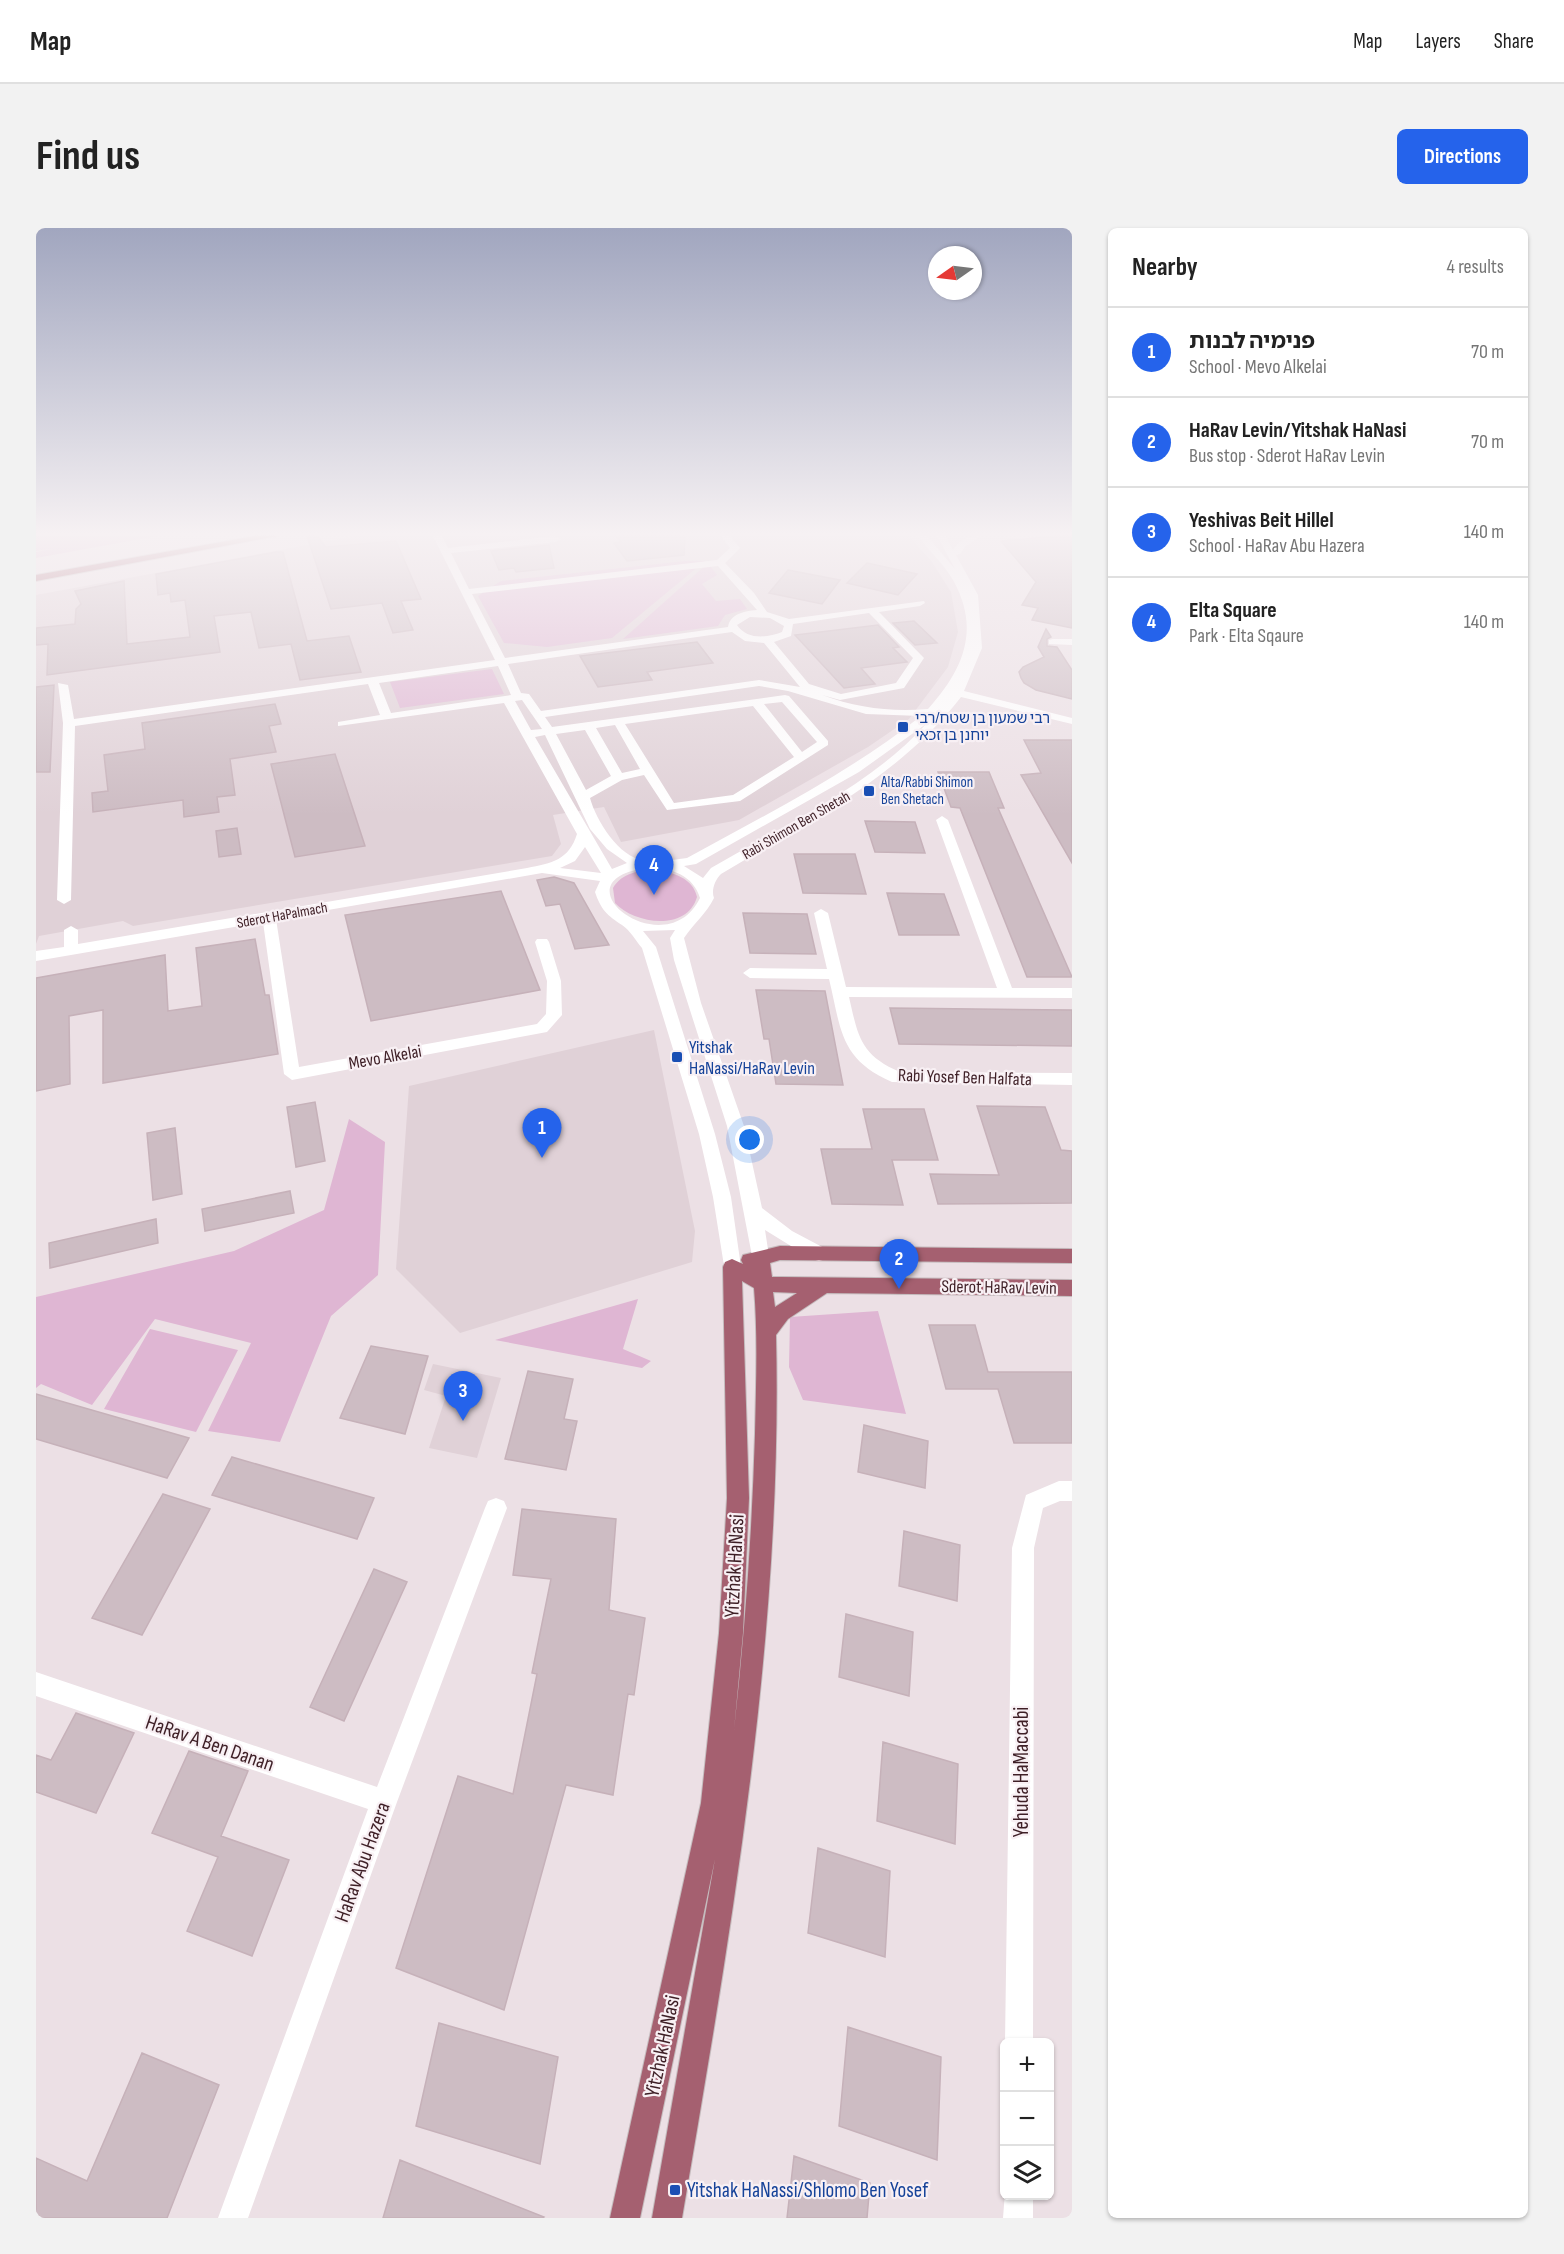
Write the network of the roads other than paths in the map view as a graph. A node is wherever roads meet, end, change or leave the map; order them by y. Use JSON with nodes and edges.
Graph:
{"nodes":[{"id":1,"x":485,"y":629,"type":"edge"},
{"id":2,"x":734,"y":629,"type":"joint"},
{"id":3,"x":788,"y":629,"type":"edge"},
{"id":4,"x":890,"y":629,"type":"edge"},
{"id":5,"x":973,"y":629,"type":"edge"},
{"id":6,"x":766,"y":639,"type":"junction"},
{"id":7,"x":1053,"y":642,"type":"dead end"},
{"id":8,"x":1072,"y":642,"type":"edge"},
{"id":9,"x":502,"y":662,"type":"junction"},
{"id":10,"x":372,"y":680,"type":"junction"},
{"id":11,"x":62,"y":685,"type":"dead end"},
{"id":12,"x":950,"y":693,"type":"junction"},
{"id":13,"x":976,"y":696,"type":"junction"},
{"id":14,"x":517,"y":698,"type":"junction"},
{"id":15,"x":756,"y":702,"type":"junction"},
{"id":16,"x":1007,"y":707,"type":"junction"},
{"id":17,"x":980,"y":711,"type":"dead end"},
{"id":18,"x":932,"y":712,"type":"junction"},
{"id":19,"x":538,"y":715,"type":"junction"},
{"id":20,"x":387,"y":717,"type":"junction"},
{"id":21,"x":618,"y":721,"type":"junction"},
{"id":22,"x":1072,"y":721,"type":"edge"},
{"id":23,"x":69,"y":723,"type":"junction"},
{"id":24,"x":342,"y":724,"type":"dead end"},
{"id":25,"x":588,"y":726,"type":"junction"},
{"id":26,"x":549,"y":731,"type":"junction"},
{"id":27,"x":529,"y":734,"type":"junction"},
{"id":28,"x":937,"y":738,"type":"dead end"},
{"id":29,"x":801,"y":758,"type":"junction"},
{"id":30,"x":648,"y":771,"type":"junction"},
{"id":31,"x":618,"y":777,"type":"junction"},
{"id":32,"x":583,"y":797,"type":"junction"},
{"id":33,"x":942,"y":820,"type":"dead end"},
{"id":34,"x":583,"y":834,"type":"junction"},
{"id":35,"x":641,"y":865,"type":"junction"},
{"id":36,"x":668,"y":866,"type":"junction"},
{"id":37,"x":527,"y":873,"type":"junction"},
{"id":38,"x":610,"y":877,"type":"junction"},
{"id":39,"x":706,"y":891,"type":"junction"},
{"id":40,"x":602,"y":892,"type":"junction"},
{"id":41,"x":64,"y":900,"type":"dead end"},
{"id":42,"x":821,"y":913,"type":"dead end"},
{"id":43,"x":269,"y":917,"type":"junction"},
{"id":44,"x":687,"y":922,"type":"junction"},
{"id":45,"x":629,"y":923,"type":"junction"},
{"id":46,"x":71,"y":930,"type":"dead end"},
{"id":47,"x":542,"y":942,"type":"dead end"},
{"id":48,"x":71,"y":950,"type":"junction"},
{"id":49,"x":36,"y":956,"type":"edge"},
{"id":50,"x":750,"y":973,"type":"dead end"},
{"id":51,"x":835,"y":974,"type":"junction"},
{"id":52,"x":839,"y":992,"type":"junction"},
{"id":53,"x":1006,"y":992,"type":"junction"},
{"id":54,"x":1072,"y":993,"type":"edge"},
{"id":55,"x":1072,"y":1079,"type":"edge"},
{"id":56,"x":754,"y":1212,"type":"junction"},
{"id":57,"x":819,"y":1254,"type":"junction"},
{"id":58,"x":760,"y":1256,"type":"junction"},
{"id":59,"x":1072,"y":1256,"type":"edge"},
{"id":60,"x":732,"y":1268,"type":"junction"},
{"id":61,"x":764,"y":1284,"type":"junction"},
{"id":62,"x":823,"y":1286,"type":"junction"},
{"id":63,"x":1072,"y":1288,"type":"edge"},
{"id":64,"x":766,"y":1333,"type":"junction"},
{"id":65,"x":1072,"y":1491,"type":"edge"},
{"id":66,"x":496,"y":1508,"type":"dead end"},
{"id":67,"x":36,"y":1684,"type":"edge"},
{"id":68,"x":384,"y":1802,"type":"junction"},
{"id":69,"x":1019,"y":2038,"type":"edge"},
{"id":70,"x":1018,"y":2200,"type":"edge"},
{"id":71,"x":233,"y":2218,"type":"edge"},
{"id":72,"x":625,"y":2218,"type":"edge"},
{"id":73,"x":667,"y":2218,"type":"edge"},
{"id":74,"x":1018,"y":2218,"type":"edge"}],
"edges":[{"from":1,"to":9,"type":"street"},
{"from":2,"to":6,"type":"street"},
{"from":2,"to":9,"type":"street"},
{"from":3,"to":6,"type":"street"},
{"from":4,"to":6,"type":"street"},
{"from":5,"to":12,"type":"street","name":"Rabi Shimon Ben Shetah"},
{"from":7,"to":8,"type":"street"},
{"from":9,"to":10,"type":"street"},
{"from":9,"to":14,"type":"street"},
{"from":10,"to":20,"type":"street"},
{"from":10,"to":23,"type":"street"},
{"from":11,"to":23,"type":"street"},
{"from":12,"to":13,"type":"street"},
{"from":12,"to":18,"type":"street","name":"Rabi Shimon Ben Shetah"},
{"from":13,"to":16,"type":"street"},
{"from":13,"to":16,"type":"street"},
{"from":14,"to":19,"type":"street"},
{"from":14,"to":20,"type":"street"},
{"from":14,"to":27,"type":"street"},
{"from":15,"to":21,"type":"street"},
{"from":15,"to":29,"type":"street"},
{"from":15,"to":29,"type":"street"},
{"from":16,"to":17,"type":"street"},
{"from":16,"to":22,"type":"street"},
{"from":18,"to":19,"type":"street"},
{"from":18,"to":36,"type":"street","name":"Rabi Shimon Ben Shetah"},
{"from":19,"to":26,"type":"street"},
{"from":20,"to":24,"type":"street"},
{"from":21,"to":25,"type":"street"},
{"from":21,"to":30,"type":"street"},
{"from":23,"to":41,"type":"street"},
{"from":25,"to":26,"type":"street"},
{"from":25,"to":31,"type":"street"},
{"from":26,"to":27,"type":"street"},
{"from":26,"to":32,"type":"street"},
{"from":27,"to":34,"type":"street"},
{"from":28,"to":39,"type":"street","name":"Rabi Shimon Ben Shetah"},
{"from":29,"to":30,"type":"street"},
{"from":30,"to":31,"type":"street"},
{"from":31,"to":32,"type":"street"},
{"from":32,"to":35,"type":"street"},
{"from":33,"to":53,"type":"street"},
{"from":34,"to":37,"type":"street"},
{"from":34,"to":38,"type":"street"},
{"from":35,"to":36,"type":"street"},
{"from":35,"to":38,"type":"street"},
{"from":36,"to":39,"type":"street"},
{"from":37,"to":38,"type":"street","name":"Sderot HaPalmach"},
{"from":37,"to":40,"type":"street","name":"Sderot HaPalmach"},
{"from":37,"to":43,"type":"street","name":"Sderot HaPalmach"},
{"from":38,"to":40,"type":"street"},
{"from":39,"to":44,"type":"street"},
{"from":40,"to":45,"type":"street"},
{"from":42,"to":51,"type":"street","name":"Rabi Yosef Ben Halfata"},
{"from":43,"to":47,"type":"street","name":"Mevo Alkelai"},
{"from":43,"to":48,"type":"street","name":"Sderot HaPalmach"},
{"from":44,"to":45,"type":"street"},
{"from":44,"to":56,"type":"street","name":"Yitzhak HaNasi"},
{"from":45,"to":60,"type":"street","name":"Yitzhak HaNasi"},
{"from":46,"to":48,"type":"street"},
{"from":48,"to":49,"type":"street","name":"Sderot HaPalmach"},
{"from":50,"to":51,"type":"street"},
{"from":51,"to":52,"type":"street","name":"Rabi Yosef Ben Halfata"},
{"from":52,"to":53,"type":"street"},
{"from":52,"to":55,"type":"street","name":"Rabi Yosef Ben Halfata"},
{"from":53,"to":54,"type":"street"},
{"from":56,"to":57,"type":"street"},
{"from":56,"to":58,"type":"street","name":"Yitzhak HaNasi"},
{"from":57,"to":58,"type":"main road","name":"Sderot HaRav Levin"},
{"from":57,"to":59,"type":"main road","name":"Sderot HaRav Levin"},
{"from":58,"to":60,"type":"main road","name":"Sderot HaRav Levin"},
{"from":58,"to":61,"type":"main road","name":"Yitzhak HaNasi"},
{"from":60,"to":61,"type":"main road","name":"Sderot HaRav Levin"},
{"from":60,"to":72,"type":"main road","name":"Yitzhak HaNasi"},
{"from":61,"to":62,"type":"main road","name":"Sderot HaRav Levin"},
{"from":61,"to":64,"type":"main road","name":"Yitzhak HaNasi"},
{"from":62,"to":63,"type":"main road","name":"Sderot HaRav Levin"},
{"from":62,"to":64,"type":"main road"},
{"from":64,"to":73,"type":"main road","name":"Yitzhak HaNasi"},
{"from":65,"to":69,"type":"street","name":"Yehuda HaMaccabi"},
{"from":66,"to":68,"type":"street","name":"HaRav Abu Hazera"},
{"from":67,"to":68,"type":"street","name":"HaRav A Ben Danan"},
{"from":68,"to":71,"type":"street","name":"HaRav Abu Hazera"},
{"from":70,"to":74,"type":"street"}]}
